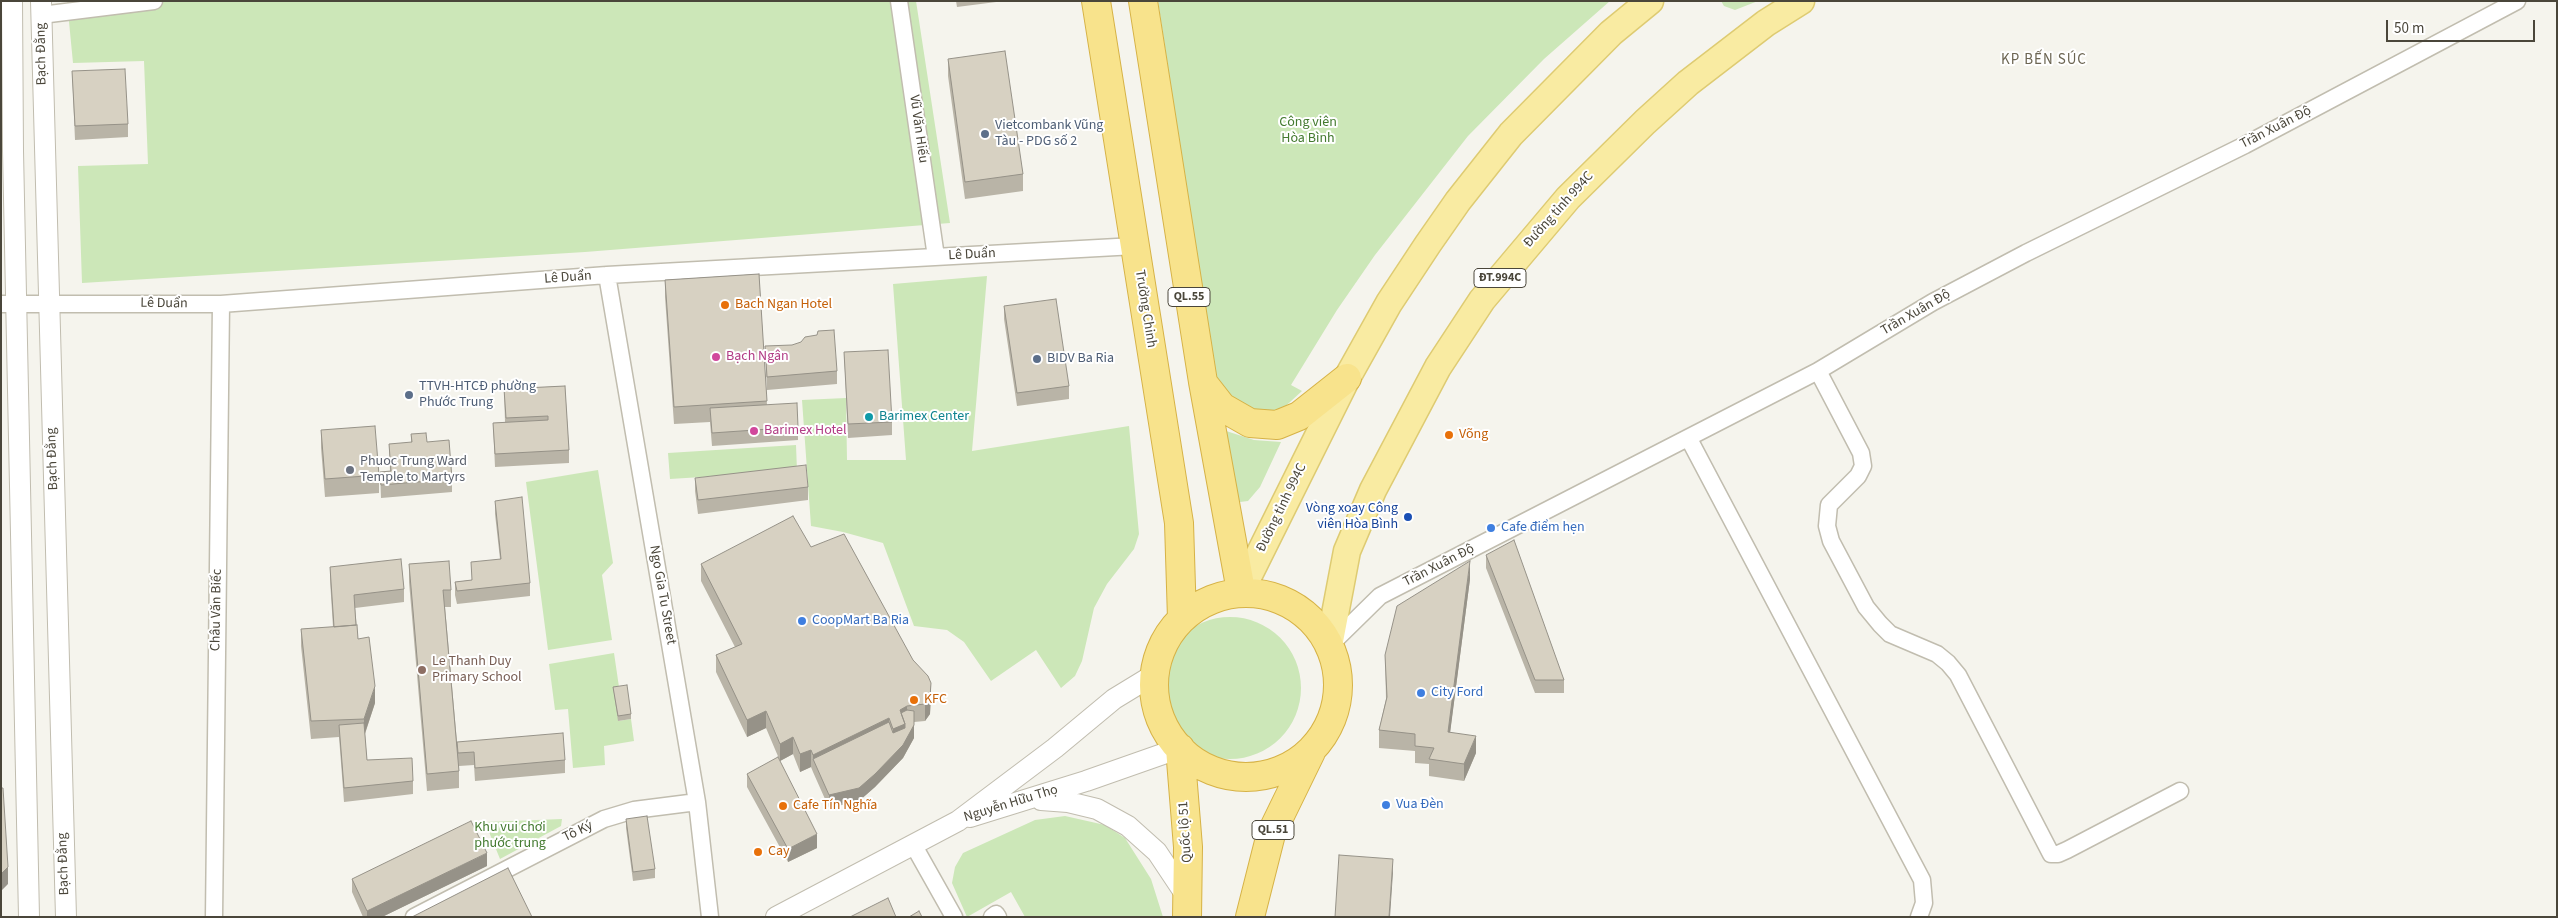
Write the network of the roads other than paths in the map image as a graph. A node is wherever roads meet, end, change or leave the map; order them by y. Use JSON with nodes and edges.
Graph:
{"nodes":[{"id":1,"x":12,"y":1,"type":"edge"},
{"id":2,"x":154,"y":1,"type":"edge"},
{"id":3,"x":899,"y":1,"type":"edge"},
{"id":4,"x":1096,"y":1,"type":"edge"},
{"id":5,"x":1143,"y":1,"type":"edge"},
{"id":6,"x":1650,"y":1,"type":"edge"},
{"id":7,"x":1801,"y":1,"type":"edge"},
{"id":8,"x":2517,"y":1,"type":"edge"},
{"id":9,"x":41,"y":8,"type":"edge"},
{"id":10,"x":7,"y":152,"type":"edge"},
{"id":11,"x":1135,"y":246,"type":"junction"},
{"id":12,"x":936,"y":257,"type":"junction"},
{"id":13,"x":607,"y":275,"type":"junction"},
{"id":14,"x":48,"y":303,"type":"junction"},
{"id":15,"x":9,"y":304,"type":"edge"},
{"id":16,"x":221,"y":304,"type":"junction"},
{"id":17,"x":1818,"y":370,"type":"junction"},
{"id":18,"x":1347,"y":378,"type":"junction"},
{"id":19,"x":1203,"y":382,"type":"junction"},
{"id":20,"x":1689,"y":439,"type":"junction"},
{"id":21,"x":1242,"y":591,"type":"junction"},
{"id":22,"x":1182,"y":619,"type":"junction"},
{"id":23,"x":1329,"y":646,"type":"junction"},
{"id":24,"x":1155,"y":674,"type":"junction"},
{"id":25,"x":1180,"y":748,"type":"junction"},
{"id":26,"x":1313,"y":749,"type":"junction"},
{"id":27,"x":2180,"y":791,"type":"dead end"},
{"id":28,"x":1029,"y":800,"type":"junction"},
{"id":29,"x":697,"y":802,"type":"junction"},
{"id":30,"x":958,"y":821,"type":"junction"},
{"id":31,"x":914,"y":846,"type":"junction"},
{"id":32,"x":1188,"y":908,"type":"edge"},
{"id":33,"x":29,"y":917,"type":"edge"},
{"id":34,"x":66,"y":917,"type":"edge"},
{"id":35,"x":214,"y":917,"type":"edge"},
{"id":36,"x":414,"y":917,"type":"edge"},
{"id":37,"x":710,"y":917,"type":"edge"},
{"id":38,"x":776,"y":917,"type":"edge"},
{"id":39,"x":954,"y":917,"type":"edge"},
{"id":40,"x":992,"y":917,"type":"edge"},
{"id":41,"x":998,"y":917,"type":"edge"},
{"id":42,"x":1250,"y":917,"type":"edge"},
{"id":43,"x":1919,"y":917,"type":"edge"}],
"edges":[{"from":1,"to":10,"type":"street","name":"Bạch Đằng"},
{"from":2,"to":9,"type":"street"},
{"from":3,"to":12,"type":"street","name":"Vũ Văn Hiếu"},
{"from":4,"to":11,"type":"highway","name":"Trường Chinh"},
{"from":5,"to":19,"type":"highway","number":"QL.55"},
{"from":6,"to":18,"type":"main road","name":"Đường tỉnh 994C"},
{"from":7,"to":23,"type":"main road","name":"Đường tỉnh 994C","number":"ĐT.994C"},
{"from":8,"to":17,"type":"street","name":"Trần Xuân Độ"},
{"from":9,"to":14,"type":"street","name":"Bạch Đằng"},
{"from":10,"to":15,"type":"street","name":"Bạch Đằng"},
{"from":11,"to":12,"type":"street","name":"Lê Duẩn"},
{"from":11,"to":22,"type":"highway","name":"Trường Chinh"},
{"from":12,"to":13,"type":"street","name":"Lê Duẩn"},
{"from":13,"to":16,"type":"street","name":"Lê Duẩn"},
{"from":13,"to":29,"type":"street","name":"Ngo Gia Tu Street"},
{"from":14,"to":15,"type":"street","name":"Lê Duẩn"},
{"from":14,"to":16,"type":"street","name":"Lê Duẩn"},
{"from":14,"to":34,"type":"street","name":"Bạch Đằng"},
{"from":15,"to":33,"type":"street","name":"Bạch Đằng"},
{"from":16,"to":35,"type":"street","name":"Châu Văn Biếc"},
{"from":17,"to":20,"type":"street","name":"Trần Xuân Độ"},
{"from":17,"to":27,"type":"street"},
{"from":18,"to":19,"type":"highway"},
{"from":18,"to":21,"type":"main road","name":"Đường tỉnh 994C"},
{"from":19,"to":21,"type":"highway","number":"QL.55"},
{"from":20,"to":23,"type":"street","name":"Trần Xuân Độ"},
{"from":20,"to":43,"type":"street"},
{"from":21,"to":22,"type":"highway"},
{"from":21,"to":23,"type":"highway"},
{"from":22,"to":24,"type":"highway"},
{"from":23,"to":26,"type":"highway"},
{"from":24,"to":25,"type":"highway"},
{"from":24,"to":30,"type":"street","name":"Nguyễn Hữu Thọ"},
{"from":25,"to":26,"type":"highway"},
{"from":25,"to":28,"type":"street","name":"Nguyễn Hữu Thọ"},
{"from":25,"to":32,"type":"highway","name":"Quốc lộ 51"},
{"from":26,"to":42,"type":"highway","number":"QL.51"},
{"from":28,"to":30,"type":"street","name":"Nguyễn Hữu Thọ"},
{"from":28,"to":32,"type":"street"},
{"from":29,"to":36,"type":"street","name":"Tô Ký"},
{"from":29,"to":37,"type":"street","name":"Ngo Gia Tu Street"},
{"from":30,"to":31,"type":"street"},
{"from":31,"to":38,"type":"street"},
{"from":31,"to":39,"type":"street"},
{"from":40,"to":41,"type":"street"}]}
